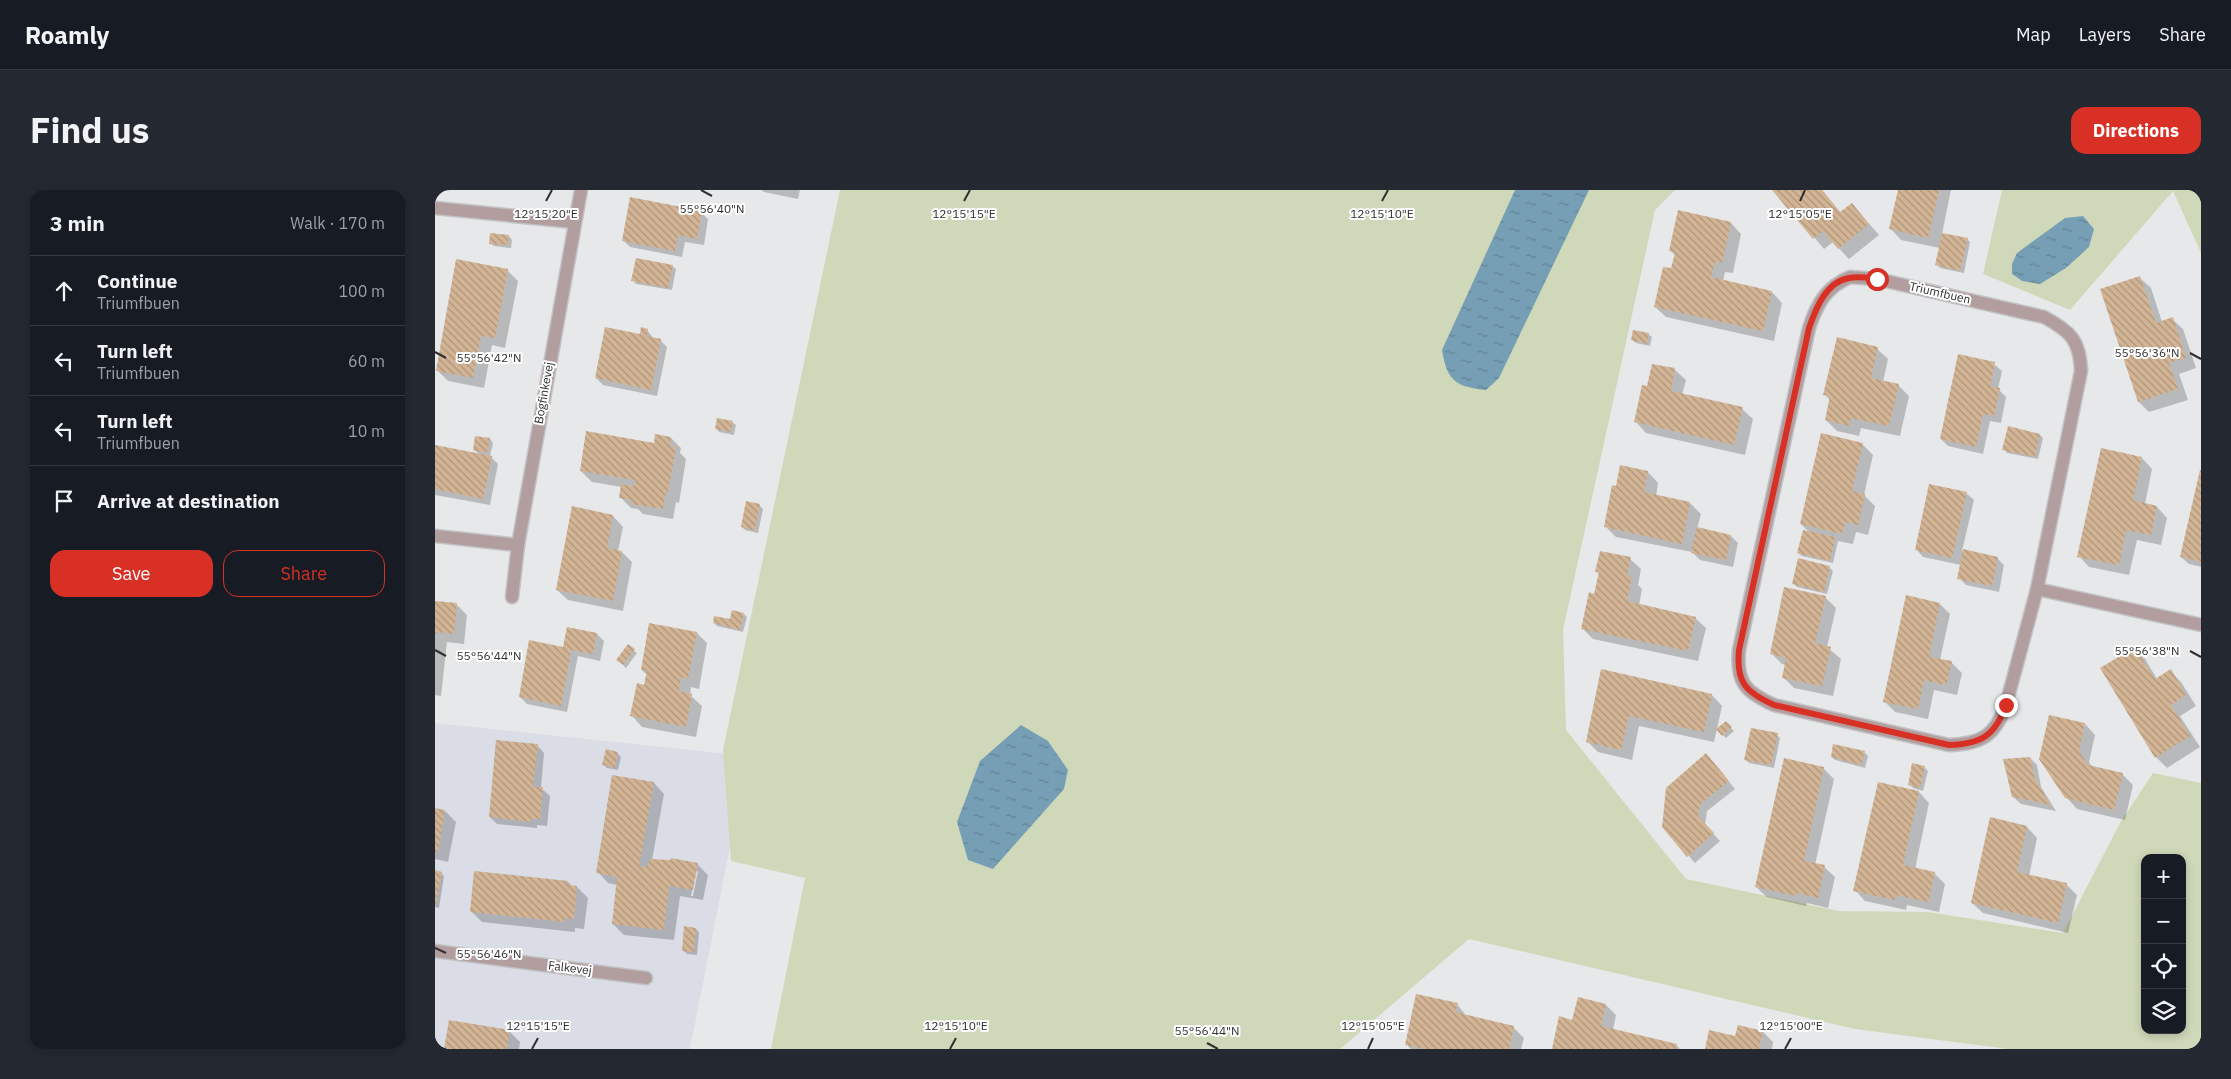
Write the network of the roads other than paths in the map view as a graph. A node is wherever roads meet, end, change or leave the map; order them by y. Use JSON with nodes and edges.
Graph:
{"nodes":[{"id":1,"x":581,"y":190,"type":"edge"},
{"id":2,"x":435,"y":208,"type":"edge"},
{"id":3,"x":574,"y":222,"type":"junction"},
{"id":4,"x":435,"y":536,"type":"edge"},
{"id":5,"x":518,"y":545,"type":"junction"},
{"id":6,"x":2037,"y":589,"type":"junction"},
{"id":7,"x":512,"y":597,"type":"dead end"},
{"id":8,"x":2201,"y":625,"type":"edge"},
{"id":9,"x":435,"y":951,"type":"edge"},
{"id":10,"x":646,"y":978,"type":"dead end"}],
"edges":[{"from":1,"to":3,"type":"street","name":"Bogfinkevej"},
{"from":2,"to":3,"type":"street"},
{"from":3,"to":5,"type":"street","name":"Bogfinkevej"},
{"from":4,"to":5,"type":"street"},
{"from":5,"to":7,"type":"street","name":"Bogfinkevej"},
{"from":6,"to":6,"type":"street","name":"Triumfbuen"},
{"from":6,"to":8,"type":"street"},
{"from":9,"to":10,"type":"street","name":"Falkevej"}]}
